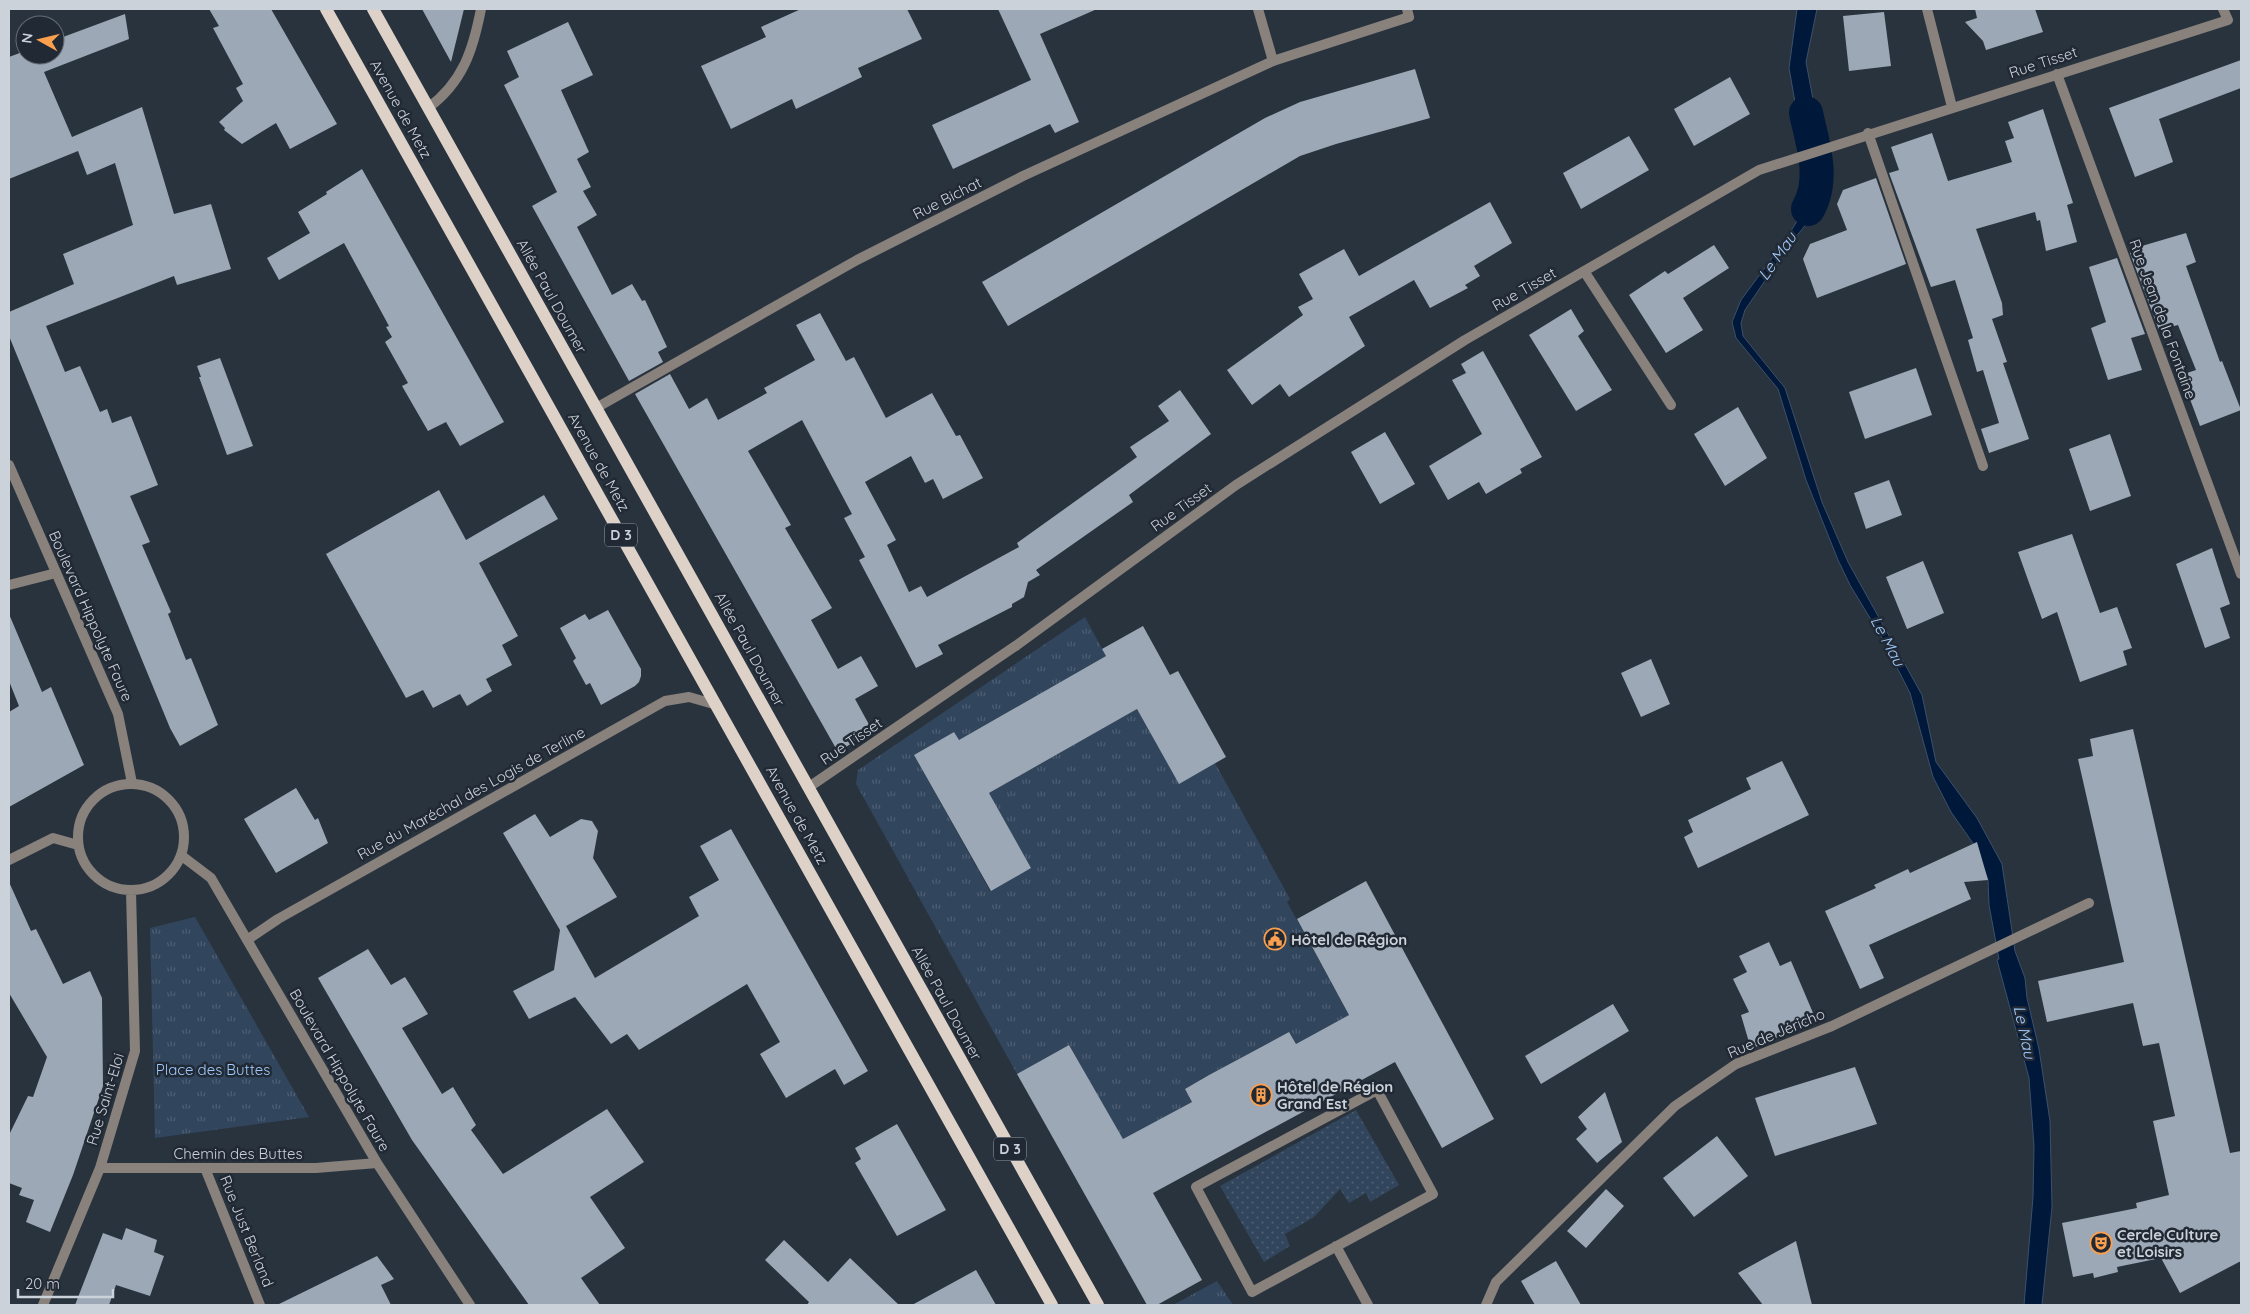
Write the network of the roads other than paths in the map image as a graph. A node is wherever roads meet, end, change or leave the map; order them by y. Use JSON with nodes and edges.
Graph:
{"nodes":[{"id":1,"x":326,"y":9,"type":"edge"},
{"id":2,"x":373,"y":9,"type":"edge"},
{"id":3,"x":481,"y":9,"type":"edge"},
{"id":4,"x":1258,"y":9,"type":"edge"},
{"id":5,"x":1407,"y":9,"type":"edge"},
{"id":6,"x":1928,"y":9,"type":"edge"},
{"id":7,"x":2223,"y":9,"type":"edge"},
{"id":8,"x":1273,"y":61,"type":"junction"},
{"id":9,"x":2057,"y":74,"type":"junction"},
{"id":10,"x":1952,"y":107,"type":"junction"},
{"id":11,"x":428,"y":108,"type":"junction"},
{"id":12,"x":1868,"y":134,"type":"junction"},
{"id":13,"x":1584,"y":271,"type":"junction"},
{"id":14,"x":1671,"y":405,"type":"dead end"},
{"id":15,"x":596,"y":408,"type":"junction"},
{"id":16,"x":9,"y":465,"type":"edge"},
{"id":17,"x":1983,"y":466,"type":"dead end"},
{"id":18,"x":56,"y":573,"type":"junction"},
{"id":19,"x":2241,"y":574,"type":"edge"},
{"id":20,"x":9,"y":584,"type":"edge"},
{"id":21,"x":717,"y":705,"type":"junction"},
{"id":22,"x":132,"y":783,"type":"junction"},
{"id":23,"x":809,"y":787,"type":"junction"},
{"id":24,"x":78,"y":845,"type":"junction"},
{"id":25,"x":182,"y":856,"type":"junction"},
{"id":26,"x":9,"y":860,"type":"edge"},
{"id":27,"x":131,"y":891,"type":"junction"},
{"id":28,"x":2089,"y":904,"type":"dead end"},
{"id":29,"x":247,"y":940,"type":"junction"},
{"id":30,"x":377,"y":1163,"type":"junction"},
{"id":31,"x":100,"y":1168,"type":"junction"},
{"id":32,"x":205,"y":1168,"type":"junction"},
{"id":33,"x":1336,"y":1246,"type":"junction"},
{"id":34,"x":43,"y":1305,"type":"edge"},
{"id":35,"x":260,"y":1305,"type":"edge"},
{"id":36,"x":470,"y":1305,"type":"edge"},
{"id":37,"x":1052,"y":1305,"type":"edge"},
{"id":38,"x":1098,"y":1305,"type":"edge"},
{"id":39,"x":1368,"y":1305,"type":"edge"},
{"id":40,"x":1486,"y":1305,"type":"edge"}],
"edges":[{"from":1,"to":21,"type":"main road","name":"Avenue de Metz","number":"D 3"},
{"from":2,"to":11,"type":"main road","name":"Allée Paul Doumer","number":"D 3"},
{"from":3,"to":11,"type":"street"},
{"from":4,"to":8,"type":"street"},
{"from":5,"to":8,"type":"street","name":"Rue Bichat"},
{"from":6,"to":10,"type":"street"},
{"from":7,"to":9,"type":"street","name":"Rue Tisset"},
{"from":8,"to":15,"type":"street","name":"Rue Bichat"},
{"from":9,"to":10,"type":"street","name":"Rue Tisset"},
{"from":9,"to":19,"type":"street","name":"Rue Jean de la Fontaine"},
{"from":10,"to":12,"type":"street","name":"Rue Tisset"},
{"from":11,"to":15,"type":"main road","name":"Allée Paul Doumer","number":"D 3"},
{"from":12,"to":13,"type":"street","name":"Rue Tisset"},
{"from":12,"to":17,"type":"street"},
{"from":13,"to":14,"type":"street"},
{"from":13,"to":23,"type":"street","name":"Rue Tisset"},
{"from":15,"to":23,"type":"main road","name":"Allée Paul Doumer","number":"D 3"},
{"from":16,"to":18,"type":"street","name":"Boulevard Hippolyte Faure"},
{"from":18,"to":20,"type":"street"},
{"from":18,"to":22,"type":"street","name":"Boulevard Hippolyte Faure"},
{"from":21,"to":29,"type":"street","name":"Rue du Maréchal des Logis de Terline"},
{"from":21,"to":37,"type":"main road","name":"Avenue de Metz","number":"D 3"},
{"from":22,"to":24,"type":"street"},
{"from":22,"to":25,"type":"street"},
{"from":23,"to":38,"type":"main road","name":"Allée Paul Doumer","number":"D 3"},
{"from":24,"to":26,"type":"street"},
{"from":24,"to":27,"type":"street"},
{"from":25,"to":27,"type":"street"},
{"from":25,"to":29,"type":"street","name":"Boulevard Hippolyte Faure"},
{"from":27,"to":31,"type":"street","name":"Rue Saint-Eloi"},
{"from":28,"to":40,"type":"street","name":"Rue de Jéricho"},
{"from":29,"to":30,"type":"street","name":"Boulevard Hippolyte Faure"},
{"from":30,"to":32,"type":"street","name":"Chemin des Buttes"},
{"from":30,"to":36,"type":"street","name":"Boulevard Hippolyte Faure"},
{"from":31,"to":32,"type":"street","name":"Chemin des Buttes"},
{"from":31,"to":34,"type":"street","name":"Rue Saint-Eloi"},
{"from":32,"to":35,"type":"street","name":"Rue Just Berland"},
{"from":33,"to":33,"type":"street"},
{"from":33,"to":39,"type":"street"}]}
